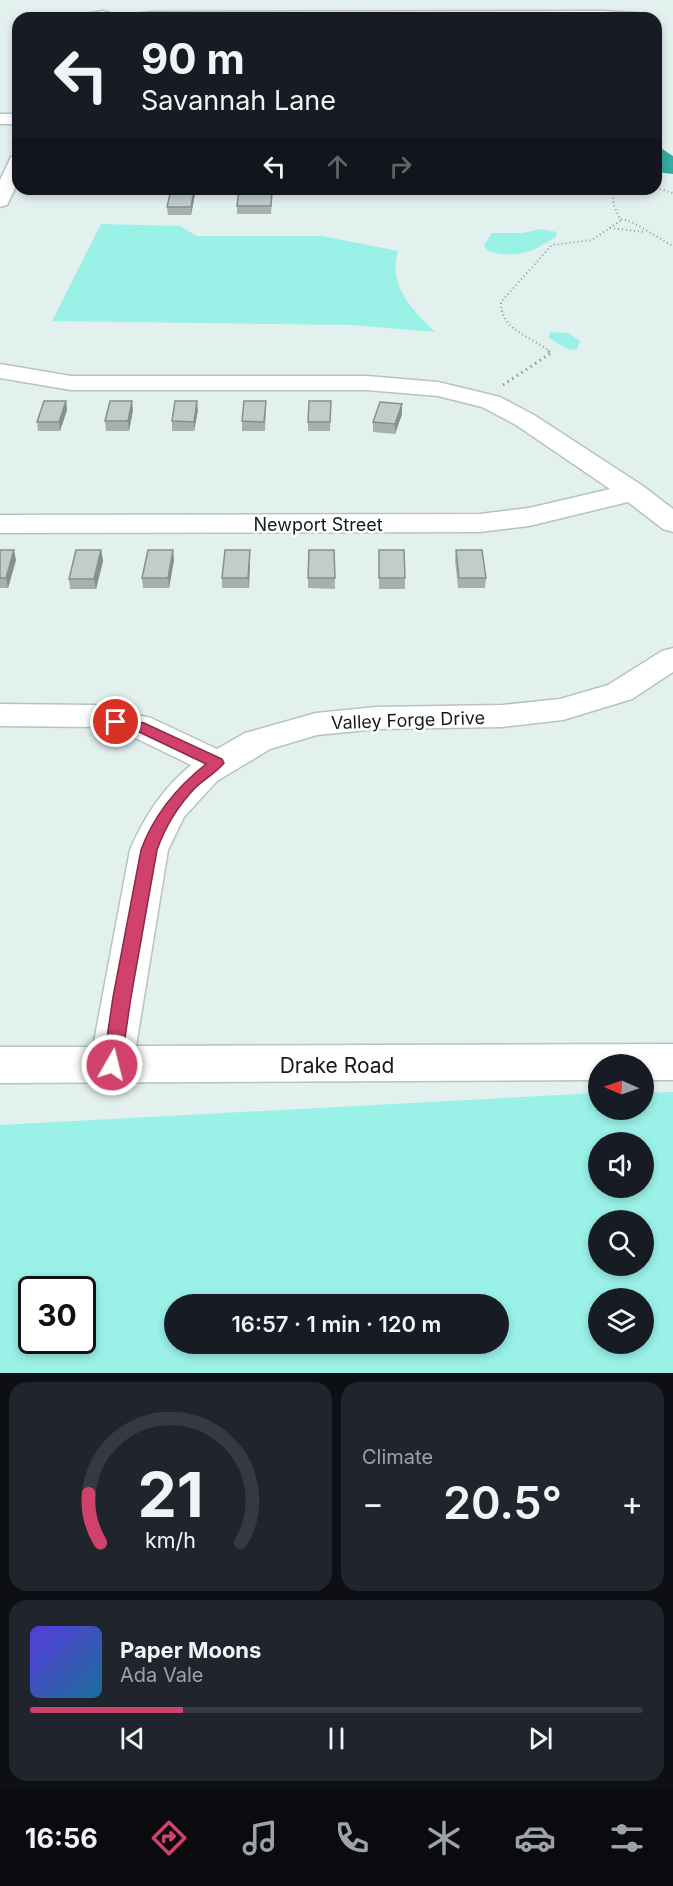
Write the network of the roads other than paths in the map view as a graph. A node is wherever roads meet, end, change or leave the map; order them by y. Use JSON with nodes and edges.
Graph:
{"nodes":[{"id":1,"x":0,"y":371,"type":"edge"},
{"id":2,"x":633,"y":492,"type":"junction"},
{"id":3,"x":673,"y":523,"type":"edge"},
{"id":4,"x":0,"y":524,"type":"edge"},
{"id":5,"x":673,"y":658,"type":"edge"},
{"id":6,"x":0,"y":715,"type":"edge"},
{"id":7,"x":216,"y":763,"type":"junction"},
{"id":8,"x":673,"y":1062,"type":"edge"},
{"id":9,"x":0,"y":1065,"type":"edge"},
{"id":10,"x":112,"y":1065,"type":"junction"}],
"edges":[{"from":1,"to":2,"type":"street"},
{"from":2,"to":3,"type":"street"},
{"from":2,"to":4,"type":"street","name":"Newport Street"},
{"from":5,"to":7,"type":"street","name":"Valley Forge Drive"},
{"from":6,"to":7,"type":"street"},
{"from":7,"to":10,"type":"street","name":"Valley Forge Drive"},
{"from":8,"to":10,"type":"street","name":"Drake Road"},
{"from":9,"to":10,"type":"street","name":"Drake Road"}]}
